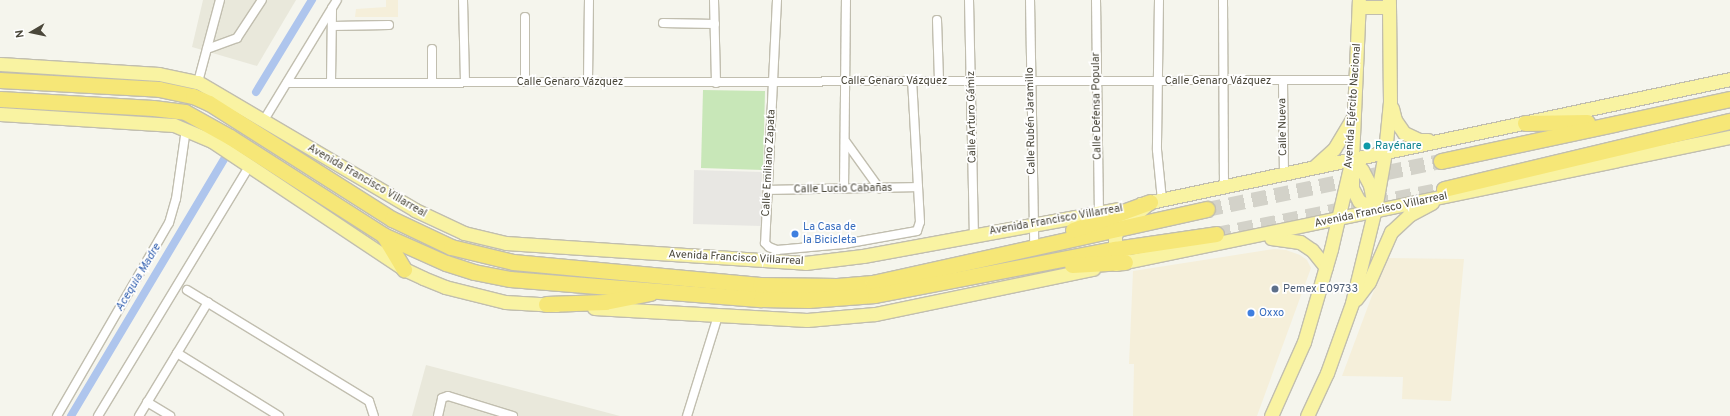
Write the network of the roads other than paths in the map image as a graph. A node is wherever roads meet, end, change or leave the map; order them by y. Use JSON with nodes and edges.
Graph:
{"nodes":[{"id":1,"x":220,"y":0,"type":"edge"},
{"id":2,"x":262,"y":0,"type":"edge"},
{"id":3,"x":337,"y":0,"type":"edge"},
{"id":4,"x":463,"y":0,"type":"edge"},
{"id":5,"x":589,"y":0,"type":"edge"},
{"id":6,"x":714,"y":0,"type":"edge"},
{"id":7,"x":777,"y":0,"type":"edge"},
{"id":8,"x":846,"y":0,"type":"edge"},
{"id":9,"x":969,"y":0,"type":"edge"},
{"id":10,"x":1030,"y":0,"type":"edge"},
{"id":11,"x":1096,"y":0,"type":"edge"},
{"id":12,"x":1159,"y":0,"type":"edge"},
{"id":13,"x":1223,"y":0,"type":"edge"},
{"id":14,"x":1359,"y":3,"type":"edge"},
{"id":15,"x":1389,"y":4,"type":"edge"},
{"id":16,"x":332,"y":8,"type":"junction"},
{"id":17,"x":525,"y":17,"type":"dead end"},
{"id":18,"x":938,"y":20,"type":"dead end"},
{"id":19,"x":663,"y":23,"type":"dead end"},
{"id":20,"x":715,"y":24,"type":"junction"},
{"id":21,"x":389,"y":25,"type":"dead end"},
{"id":22,"x":332,"y":26,"type":"junction"},
{"id":23,"x":207,"y":49,"type":"junction"},
{"id":24,"x":432,"y":49,"type":"dead end"},
{"id":25,"x":0,"y":64,"type":"edge"},
{"id":26,"x":0,"y":70,"type":"edge"},
{"id":27,"x":1730,"y":79,"type":"edge"},
{"id":28,"x":0,"y":80,"type":"edge"},
{"id":29,"x":939,"y":80,"type":"junction"},
{"id":30,"x":1356,"y":80,"type":"junction"},
{"id":31,"x":847,"y":81,"type":"junction"},
{"id":32,"x":912,"y":81,"type":"junction"},
{"id":33,"x":971,"y":81,"type":"junction"},
{"id":34,"x":1097,"y":81,"type":"junction"},
{"id":35,"x":1160,"y":81,"type":"junction"},
{"id":36,"x":1223,"y":81,"type":"junction"},
{"id":37,"x":1283,"y":81,"type":"junction"},
{"id":38,"x":198,"y":82,"type":"junction"},
{"id":39,"x":331,"y":82,"type":"junction"},
{"id":40,"x":432,"y":82,"type":"junction"},
{"id":41,"x":465,"y":82,"type":"junction"},
{"id":42,"x":526,"y":82,"type":"junction"},
{"id":43,"x":588,"y":82,"type":"junction"},
{"id":44,"x":773,"y":82,"type":"junction"},
{"id":45,"x":1030,"y":82,"type":"junction"},
{"id":46,"x":286,"y":83,"type":"junction"},
{"id":47,"x":716,"y":83,"type":"junction"},
{"id":48,"x":102,"y":87,"type":"junction"},
{"id":49,"x":0,"y":99,"type":"edge"},
{"id":50,"x":1730,"y":99,"type":"edge"},
{"id":51,"x":1390,"y":102,"type":"junction"},
{"id":52,"x":0,"y":114,"type":"edge"},
{"id":53,"x":1354,"y":116,"type":"junction"},
{"id":54,"x":264,"y":120,"type":"junction"},
{"id":55,"x":1730,"y":121,"type":"edge"},
{"id":56,"x":1525,"y":123,"type":"junction"},
{"id":57,"x":1614,"y":123,"type":"junction"},
{"id":58,"x":186,"y":129,"type":"junction"},
{"id":59,"x":1730,"y":137,"type":"edge"},
{"id":60,"x":1440,"y":140,"type":"junction"},
{"id":61,"x":846,"y":142,"type":"junction"},
{"id":62,"x":1640,"y":142,"type":"junction"},
{"id":63,"x":1386,"y":152,"type":"junction"},
{"id":64,"x":1352,"y":159,"type":"junction"},
{"id":65,"x":1441,"y":161,"type":"tunnel mouth"},
{"id":66,"x":250,"y":165,"type":"junction"},
{"id":67,"x":1314,"y":167,"type":"junction"},
{"id":68,"x":1284,"y":173,"type":"junction"},
{"id":69,"x":918,"y":187,"type":"junction"},
{"id":70,"x":1224,"y":187,"type":"junction"},
{"id":71,"x":1500,"y":187,"type":"junction"},
{"id":72,"x":879,"y":188,"type":"junction"},
{"id":73,"x":844,"y":189,"type":"junction"},
{"id":74,"x":768,"y":190,"type":"junction"},
{"id":75,"x":1447,"y":192,"type":"junction"},
{"id":76,"x":1156,"y":201,"type":"junction"},
{"id":77,"x":1207,"y":209,"type":"tunnel mouth"},
{"id":78,"x":1375,"y":209,"type":"junction"},
{"id":79,"x":1099,"y":212,"type":"junction"},
{"id":80,"x":1339,"y":218,"type":"junction"},
{"id":81,"x":1034,"y":223,"type":"junction"},
{"id":82,"x":1118,"y":229,"type":"junction"},
{"id":83,"x":1216,"y":234,"type":"tunnel mouth"},
{"id":84,"x":383,"y":235,"type":"junction"},
{"id":85,"x":974,"y":235,"type":"junction"},
{"id":86,"x":1253,"y":237,"type":"junction"},
{"id":87,"x":1034,"y":241,"type":"junction"},
{"id":88,"x":1115,"y":249,"type":"junction"},
{"id":89,"x":1154,"y":257,"type":"junction"},
{"id":90,"x":969,"y":261,"type":"junction"},
{"id":91,"x":1125,"y":262,"type":"junction"},
{"id":92,"x":1326,"y":267,"type":"junction"},
{"id":93,"x":404,"y":269,"type":"junction"},
{"id":94,"x":993,"y":272,"type":"junction"},
{"id":95,"x":188,"y":290,"type":"dead end"},
{"id":96,"x":662,"y":290,"type":"junction"},
{"id":97,"x":208,"y":302,"type":"junction"},
{"id":98,"x":1352,"y":303,"type":"junction"},
{"id":99,"x":546,"y":304,"type":"junction"},
{"id":100,"x":718,"y":316,"type":"junction"},
{"id":101,"x":177,"y":354,"type":"junction"},
{"id":102,"x":147,"y":402,"type":"junction"},
{"id":103,"x":508,"y":415,"type":"edge"},
{"id":104,"x":57,"y":416,"type":"edge"},
{"id":105,"x":98,"y":416,"type":"edge"},
{"id":106,"x":139,"y":416,"type":"edge"},
{"id":107,"x":170,"y":416,"type":"edge"},
{"id":108,"x":279,"y":416,"type":"edge"},
{"id":109,"x":374,"y":416,"type":"edge"},
{"id":110,"x":438,"y":416,"type":"edge"},
{"id":111,"x":688,"y":416,"type":"edge"},
{"id":112,"x":1271,"y":416,"type":"edge"},
{"id":113,"x":1307,"y":416,"type":"edge"}],
"edges":[{"from":1,"to":23,"type":"street"},
{"from":2,"to":23,"type":"street"},
{"from":3,"to":16,"type":"street"},
{"from":4,"to":41,"type":"street"},
{"from":5,"to":43,"type":"street"},
{"from":6,"to":20,"type":"street"},
{"from":7,"to":44,"type":"street","name":"Calle Emiliano Zapata"},
{"from":8,"to":31,"type":"street"},
{"from":9,"to":33,"type":"street","name":"Calle Arturo Gámiz"},
{"from":10,"to":45,"type":"street","name":"Calle Rubén Jaramillo"},
{"from":11,"to":34,"type":"street","name":"Calle Defensa Popular"},
{"from":12,"to":35,"type":"street"},
{"from":13,"to":36,"type":"street"},
{"from":14,"to":15,"type":"main road"},
{"from":14,"to":30,"type":"main road","name":"Avenida Ejército Nacional"},
{"from":15,"to":51,"type":"main road"},
{"from":16,"to":22,"type":"street"},
{"from":16,"to":46,"type":"street"},
{"from":17,"to":42,"type":"street"},
{"from":18,"to":29,"type":"street"},
{"from":19,"to":20,"type":"street"},
{"from":20,"to":47,"type":"street"},
{"from":21,"to":22,"type":"street"},
{"from":22,"to":39,"type":"street"},
{"from":23,"to":38,"type":"street"},
{"from":24,"to":40,"type":"street"},
{"from":25,"to":38,"type":"main road","name":"Avenida Francisco Villarreal"},
{"from":26,"to":48,"type":"highway"},
{"from":27,"to":56,"type":"main road","name":"Avenida Francisco Villarreal"},
{"from":28,"to":48,"type":"highway","name":"Avenida Francisco Villarreal"},
{"from":29,"to":32,"type":"street","name":"Calle Genaro Vázquez"},
{"from":29,"to":33,"type":"street","name":"Calle Genaro Vázquez"},
{"from":30,"to":37,"type":"street","name":"Calle Genaro Vázquez"},
{"from":30,"to":53,"type":"main road","name":"Avenida Ejército Nacional"},
{"from":31,"to":32,"type":"street","name":"Calle Genaro Vázquez"},
{"from":31,"to":44,"type":"street","name":"Calle Genaro Vázquez"},
{"from":31,"to":61,"type":"street"},
{"from":32,"to":69,"type":"street"},
{"from":33,"to":45,"type":"street","name":"Calle Genaro Vázquez"},
{"from":33,"to":85,"type":"street","name":"Calle Arturo Gámiz"},
{"from":34,"to":35,"type":"street","name":"Calle Genaro Vázquez"},
{"from":34,"to":45,"type":"street","name":"Calle Genaro Vázquez"},
{"from":34,"to":79,"type":"street","name":"Calle Defensa Popular"},
{"from":35,"to":36,"type":"street","name":"Calle Genaro Vázquez"},
{"from":35,"to":76,"type":"street"},
{"from":36,"to":37,"type":"street","name":"Calle Genaro Vázquez"},
{"from":36,"to":70,"type":"street"},
{"from":37,"to":68,"type":"street","name":"Calle Nueva"},
{"from":38,"to":54,"type":"main road","name":"Avenida Francisco Villarreal"},
{"from":39,"to":40,"type":"street","name":"Calle Genaro Vázquez"},
{"from":39,"to":46,"type":"street","name":"Calle Genaro Vázquez"},
{"from":40,"to":41,"type":"street","name":"Calle Genaro Vázquez"},
{"from":41,"to":42,"type":"street","name":"Calle Genaro Vázquez"},
{"from":42,"to":43,"type":"street","name":"Calle Genaro Vázquez"},
{"from":43,"to":47,"type":"street","name":"Calle Genaro Vázquez"},
{"from":44,"to":47,"type":"street","name":"Calle Genaro Vázquez"},
{"from":44,"to":74,"type":"street","name":"Calle Emiliano Zapata"},
{"from":45,"to":81,"type":"street","name":"Calle Rubén Jaramillo"},
{"from":46,"to":54,"type":"street"},
{"from":48,"to":90,"type":"highway","name":"Avenida Francisco Villarreal"},
{"from":49,"to":84,"type":"highway"},
{"from":50,"to":57,"type":"highway"},
{"from":51,"to":60,"type":"main road"},
{"from":51,"to":63,"type":"main road"},
{"from":52,"to":58,"type":"main road","name":"Avenida Francisco Villarreal"},
{"from":53,"to":64,"type":"main road","name":"Avenida Ejército Nacional"},
{"from":53,"to":67,"type":"main road"},
{"from":54,"to":85,"type":"main road","name":"Avenida Francisco Villarreal"},
{"from":55,"to":62,"type":"highway","name":"Avenida Francisco Villarreal"},
{"from":56,"to":57,"type":"highway"},
{"from":56,"to":60,"type":"main road","name":"Avenida Francisco Villarreal"},
{"from":57,"to":65,"type":"highway"},
{"from":58,"to":66,"type":"main road","name":"Avenida Francisco Villarreal"},
{"from":58,"to":104,"type":"street"},
{"from":59,"to":71,"type":"main road","name":"Avenida Francisco Villarreal"},
{"from":60,"to":63,"type":"main road","name":"Avenida Francisco Villarreal"},
{"from":61,"to":72,"type":"street"},
{"from":61,"to":73,"type":"street"},
{"from":62,"to":71,"type":"highway"},
{"from":62,"to":75,"type":"highway","name":"Avenida Francisco Villarreal"},
{"from":63,"to":64,"type":"main road","name":"Avenida Francisco Villarreal"},
{"from":63,"to":78,"type":"main road"},
{"from":64,"to":67,"type":"main road","name":"Avenida Francisco Villarreal"},
{"from":64,"to":78,"type":"main road"},
{"from":64,"to":80,"type":"main road","name":"Avenida Ejército Nacional"},
{"from":66,"to":93,"type":"main road","name":"Avenida Francisco Villarreal"},
{"from":66,"to":105,"type":"street"},
{"from":67,"to":68,"type":"main road","name":"Avenida Francisco Villarreal"},
{"from":68,"to":70,"type":"main road","name":"Avenida Francisco Villarreal"},
{"from":69,"to":72,"type":"street","name":"Calle Lucio Cabañas"},
{"from":69,"to":74,"type":"street","name":"Calle Emiliano Zapata"},
{"from":70,"to":76,"type":"main road","name":"Avenida Francisco Villarreal"},
{"from":71,"to":75,"type":"main road","name":"Avenida Francisco Villarreal"},
{"from":72,"to":73,"type":"street","name":"Calle Lucio Cabañas"},
{"from":73,"to":74,"type":"street","name":"Calle Lucio Cabañas"},
{"from":75,"to":78,"type":"main road","name":"Avenida Francisco Villarreal"},
{"from":75,"to":98,"type":"main road"},
{"from":76,"to":79,"type":"main road","name":"Avenida Francisco Villarreal"},
{"from":76,"to":82,"type":"main road"},
{"from":76,"to":87,"type":"highway"},
{"from":77,"to":82,"type":"highway","name":"Avenida Francisco Villarreal"},
{"from":78,"to":80,"type":"main road","name":"Avenida Francisco Villarreal"},
{"from":78,"to":98,"type":"main road"},
{"from":79,"to":81,"type":"main road","name":"Avenida Francisco Villarreal"},
{"from":80,"to":86,"type":"main road","name":"Avenida Francisco Villarreal"},
{"from":80,"to":92,"type":"main road","name":"Avenida Ejército Nacional"},
{"from":81,"to":85,"type":"main road","name":"Avenida Francisco Villarreal"},
{"from":81,"to":87,"type":"street","name":"Calle Rubén Jaramillo"},
{"from":82,"to":88,"type":"main road"},
{"from":82,"to":90,"type":"highway","name":"Avenida Francisco Villarreal"},
{"from":83,"to":88,"type":"highway"},
{"from":84,"to":93,"type":"highway"},
{"from":84,"to":96,"type":"highway"},
{"from":86,"to":89,"type":"main road","name":"Avenida Francisco Villarreal"},
{"from":86,"to":92,"type":"main road"},
{"from":87,"to":90,"type":"highway"},
{"from":88,"to":89,"type":"main road"},
{"from":88,"to":94,"type":"highway"},
{"from":89,"to":91,"type":"main road","name":"Avenida Francisco Villarreal"},
{"from":91,"to":94,"type":"highway"},
{"from":91,"to":100,"type":"main road","name":"Avenida Francisco Villarreal"},
{"from":92,"to":112,"type":"main road","name":"Avenida Ejército Nacional"},
{"from":93,"to":99,"type":"main road","name":"Avenida Francisco Villarreal"},
{"from":94,"to":96,"type":"highway"},
{"from":95,"to":97,"type":"street"},
{"from":96,"to":99,"type":"highway"},
{"from":97,"to":101,"type":"street"},
{"from":97,"to":109,"type":"street"},
{"from":98,"to":113,"type":"main road"},
{"from":99,"to":100,"type":"main road","name":"Avenida Francisco Villarreal"},
{"from":100,"to":111,"type":"street"},
{"from":101,"to":102,"type":"street"},
{"from":101,"to":108,"type":"street"},
{"from":102,"to":106,"type":"street"},
{"from":102,"to":107,"type":"street"},
{"from":103,"to":110,"type":"street"}]}
